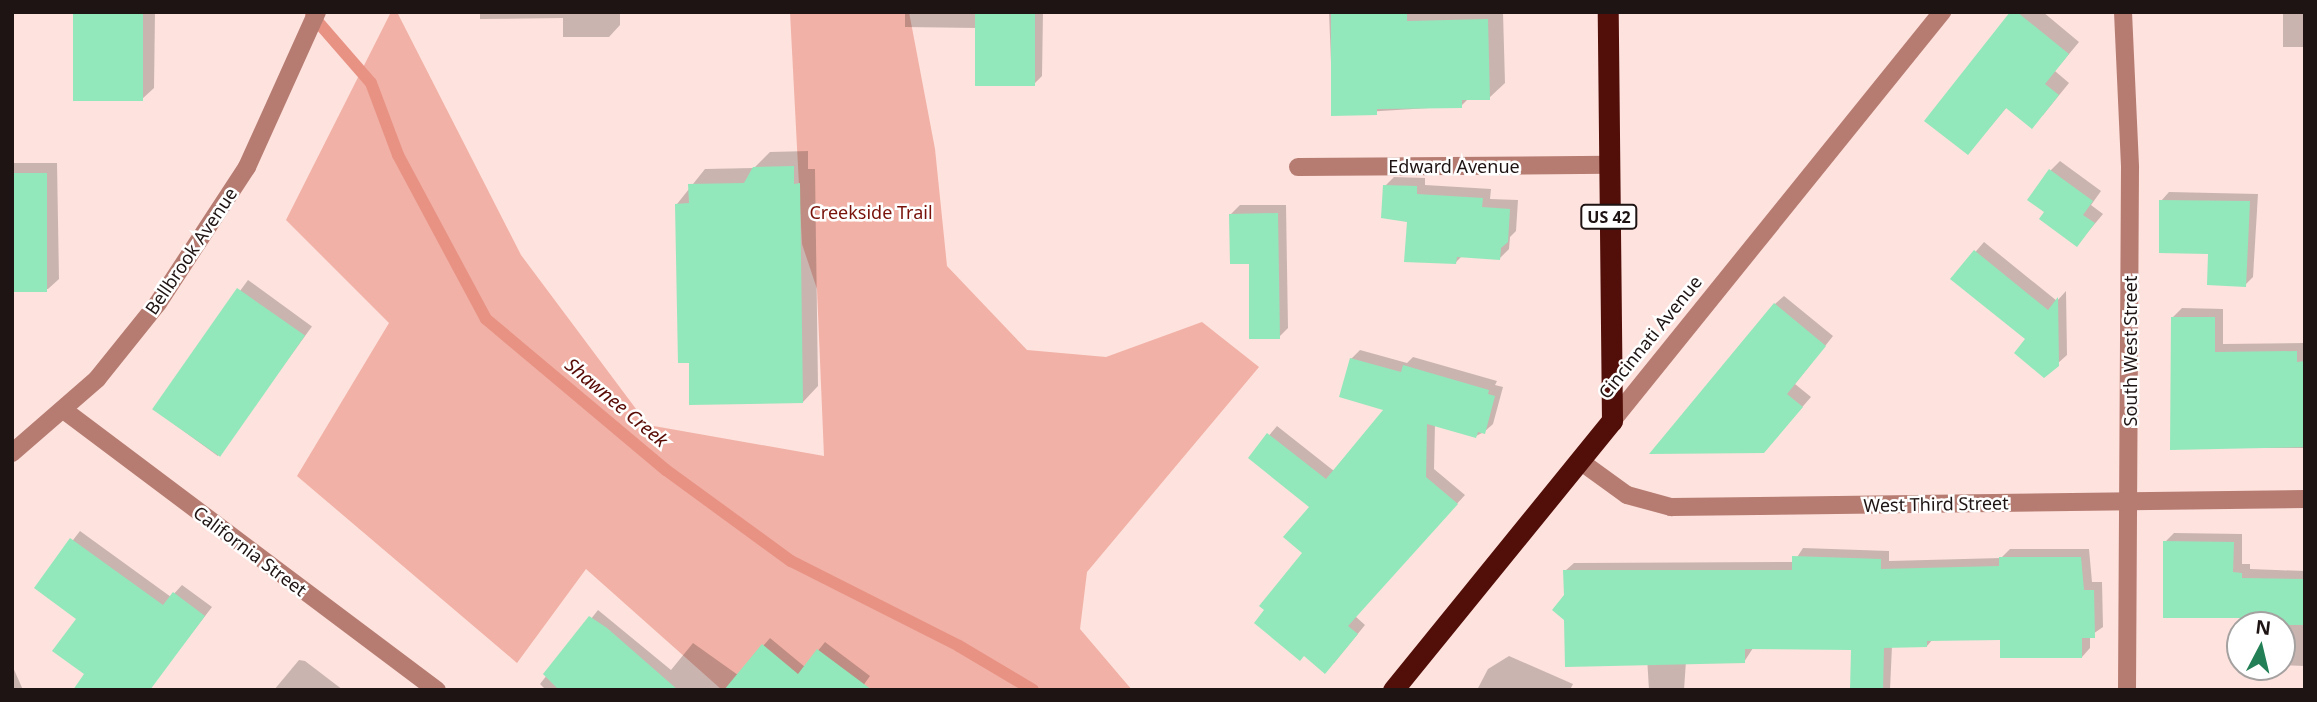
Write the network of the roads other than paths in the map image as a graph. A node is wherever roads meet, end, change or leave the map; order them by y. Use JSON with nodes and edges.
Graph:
{"nodes":[{"id":1,"x":317,"y":12,"type":"edge"},
{"id":2,"x":1608,"y":12,"type":"edge"},
{"id":3,"x":1942,"y":12,"type":"edge"},
{"id":4,"x":2123,"y":12,"type":"edge"},
{"id":5,"x":1609,"y":166,"type":"junction"},
{"id":6,"x":1298,"y":167,"type":"dead end"},
{"id":7,"x":65,"y":411,"type":"junction"},
{"id":8,"x":1612,"y":421,"type":"junction"},
{"id":9,"x":12,"y":453,"type":"edge"},
{"id":10,"x":1580,"y":461,"type":"junction"},
{"id":11,"x":2305,"y":499,"type":"edge"},
{"id":12,"x":2129,"y":502,"type":"junction"},
{"id":13,"x":437,"y":690,"type":"edge"},
{"id":14,"x":1393,"y":690,"type":"edge"},
{"id":15,"x":2127,"y":690,"type":"edge"}],
"edges":[{"from":1,"to":7,"type":"street","name":"Bellbrook Avenue"},
{"from":2,"to":5,"type":"highway","number":"US 42"},
{"from":3,"to":8,"type":"street","name":"Cincinnati Avenue"},
{"from":4,"to":12,"type":"street","name":"South West Street"},
{"from":5,"to":6,"type":"street","name":"Edward Avenue"},
{"from":5,"to":8,"type":"highway","number":"US 42"},
{"from":7,"to":9,"type":"street","name":"Bellbrook Avenue"},
{"from":7,"to":13,"type":"street","name":"California Street"},
{"from":8,"to":10,"type":"highway","name":"Cincinnati Avenue"},
{"from":10,"to":12,"type":"street","name":"West Third Street"},
{"from":10,"to":14,"type":"highway","name":"Cincinnati Avenue"},
{"from":11,"to":12,"type":"street","name":"West Third Street"},
{"from":12,"to":15,"type":"street","name":"South West Street"}]}
